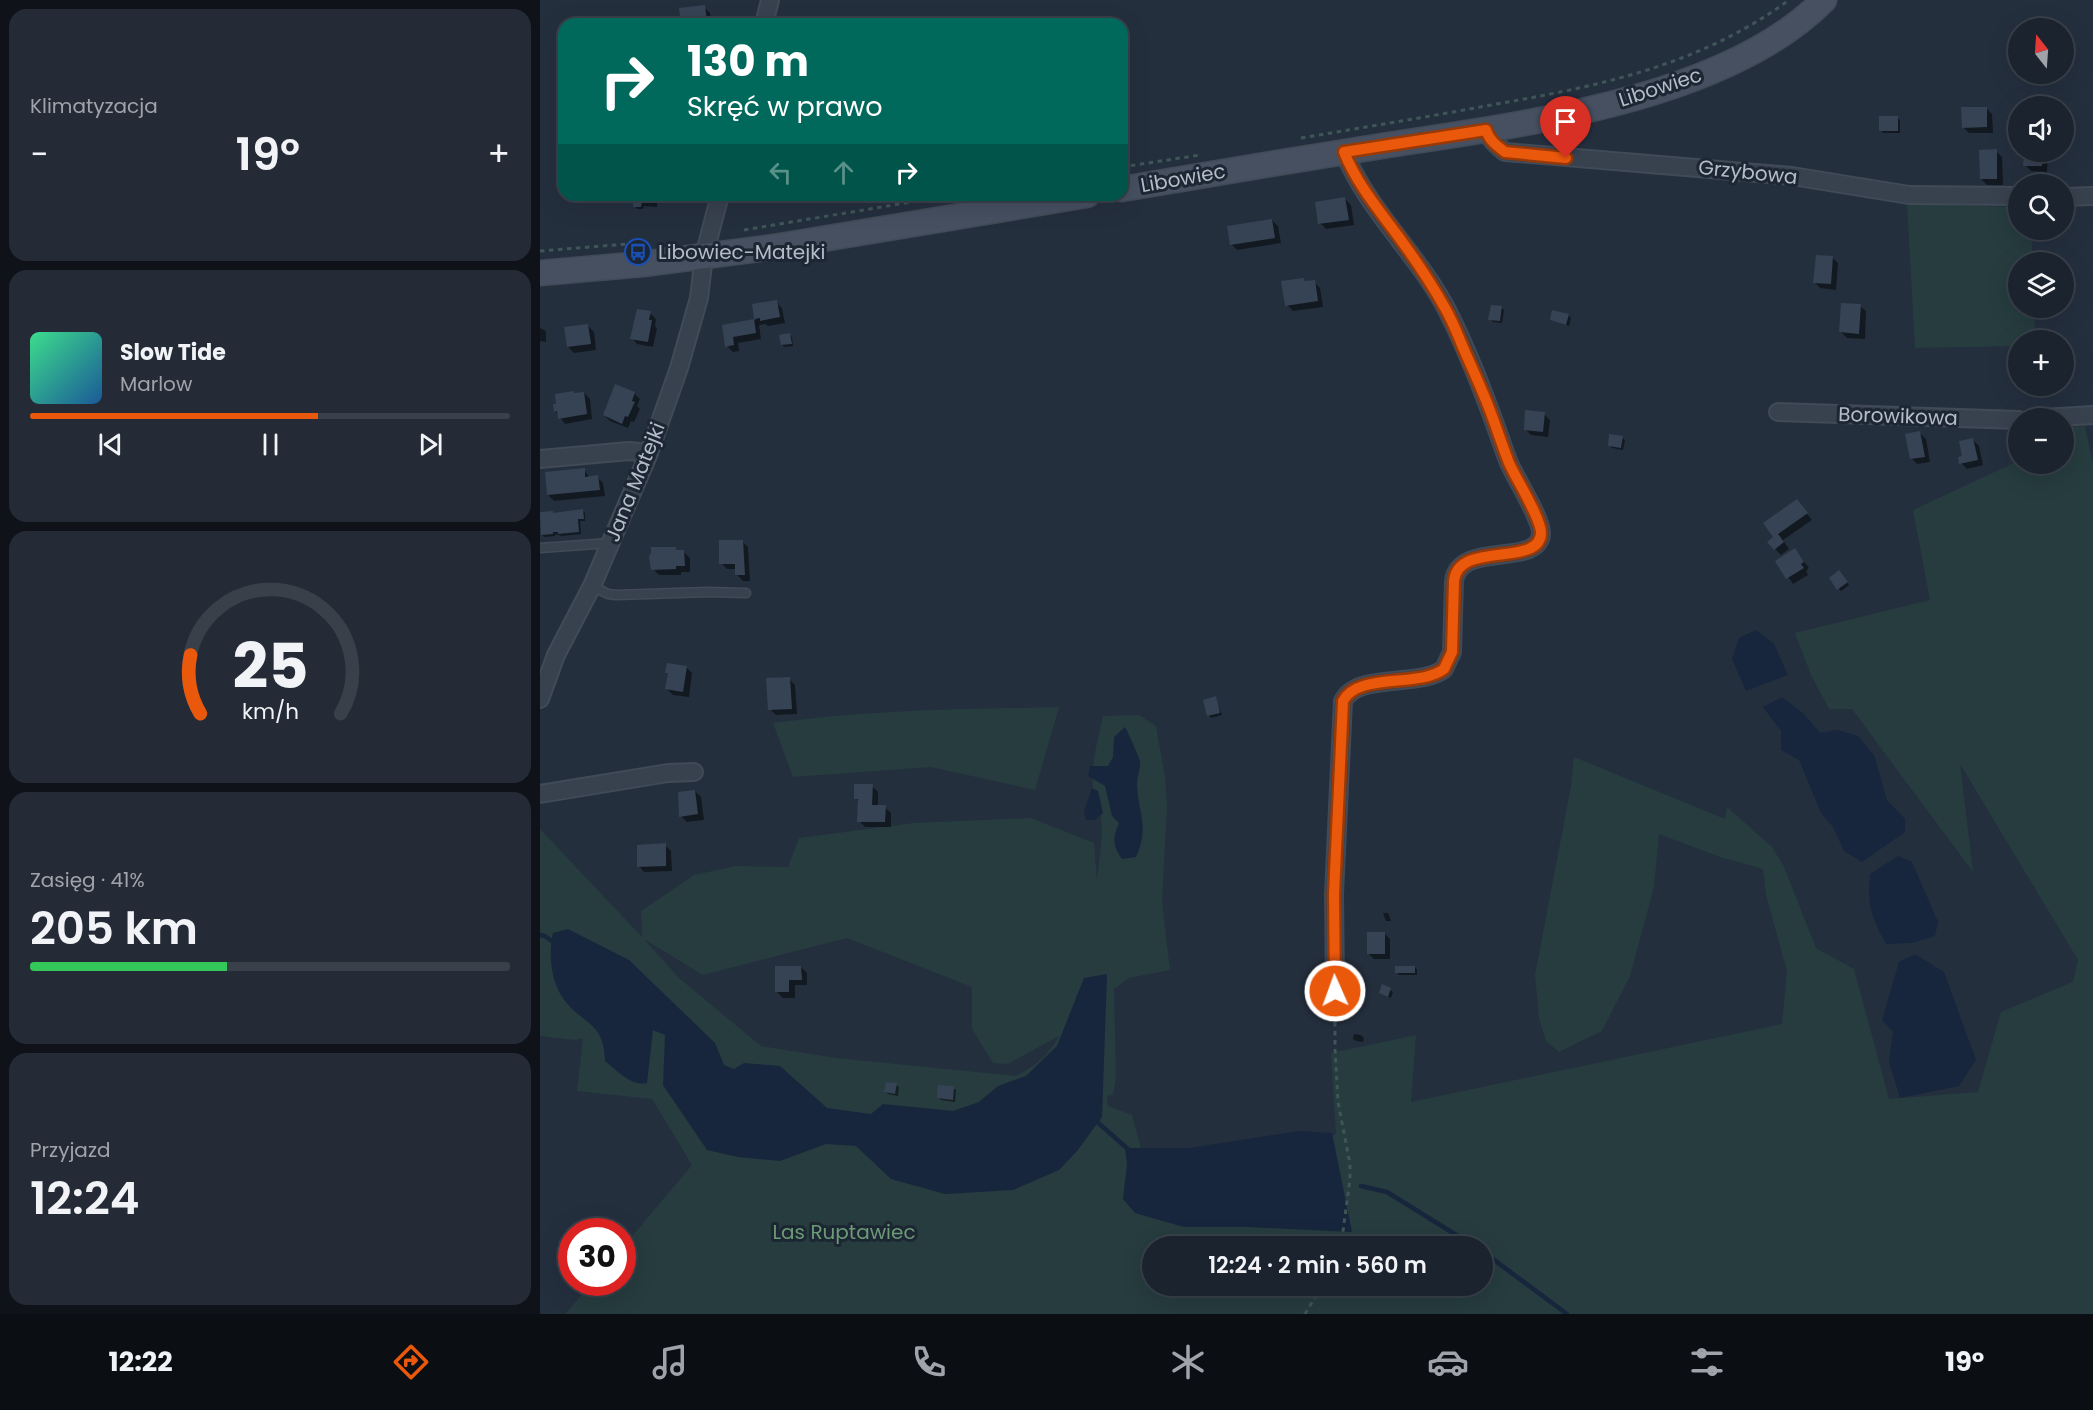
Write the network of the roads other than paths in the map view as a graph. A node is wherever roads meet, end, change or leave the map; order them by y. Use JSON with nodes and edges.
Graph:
{"nodes":[{"id":1,"x":770,"y":0,"type":"edge"},
{"id":2,"x":1824,"y":0,"type":"edge"},
{"id":3,"x":766,"y":18,"type":"edge"},
{"id":4,"x":1486,"y":130,"type":"junction"},
{"id":5,"x":1344,"y":152,"type":"junction"},
{"id":6,"x":1128,"y":188,"type":"edge"},
{"id":7,"x":2008,"y":196,"type":"edge"},
{"id":8,"x":2074,"y":196,"type":"edge"},
{"id":9,"x":2093,"y":196,"type":"edge"},
{"id":10,"x":718,"y":201,"type":"edge"},
{"id":11,"x":1051,"y":201,"type":"edge"},
{"id":12,"x":704,"y":256,"type":"junction"},
{"id":13,"x":540,"y":273,"type":"edge"},
{"id":14,"x":1778,"y":412,"type":"dead end"},
{"id":15,"x":2093,"y":415,"type":"edge"},
{"id":16,"x":2074,"y":416,"type":"edge"},
{"id":17,"x":2008,"y":420,"type":"edge"},
{"id":18,"x":649,"y":453,"type":"junction"},
{"id":19,"x":540,"y":459,"type":"edge"},
{"id":20,"x":610,"y":543,"type":"junction"},
{"id":21,"x":540,"y":548,"type":"edge"},
{"id":22,"x":592,"y":586,"type":"junction"},
{"id":23,"x":746,"y":593,"type":"dead end"},
{"id":24,"x":540,"y":699,"type":"edge"},
{"id":25,"x":694,"y":772,"type":"dead end"},
{"id":26,"x":540,"y":794,"type":"edge"},
{"id":27,"x":1335,"y":991,"type":"road end"}],
"edges":[{"from":1,"to":3,"type":"street"},
{"from":2,"to":4,"type":"street","name":"Libowiec"},
{"from":4,"to":5,"type":"street","name":"Libowiec"},
{"from":4,"to":7,"type":"street","name":"Grzybowa"},
{"from":5,"to":6,"type":"street","name":"Libowiec"},
{"from":5,"to":27,"type":"street"},
{"from":8,"to":9,"type":"street"},
{"from":10,"to":12,"type":"street","name":"Jana Matejki"},
{"from":11,"to":12,"type":"street"},
{"from":12,"to":13,"type":"street"},
{"from":12,"to":18,"type":"street","name":"Jana Matejki"},
{"from":14,"to":17,"type":"street","name":"Borowikowa"},
{"from":15,"to":16,"type":"street"},
{"from":18,"to":19,"type":"street"},
{"from":18,"to":20,"type":"street","name":"Jana Matejki"},
{"from":20,"to":21,"type":"lane"},
{"from":20,"to":22,"type":"street","name":"Jana Matejki"},
{"from":22,"to":23,"type":"lane"},
{"from":22,"to":24,"type":"street","name":"Jana Matejki"},
{"from":25,"to":26,"type":"street"}]}
